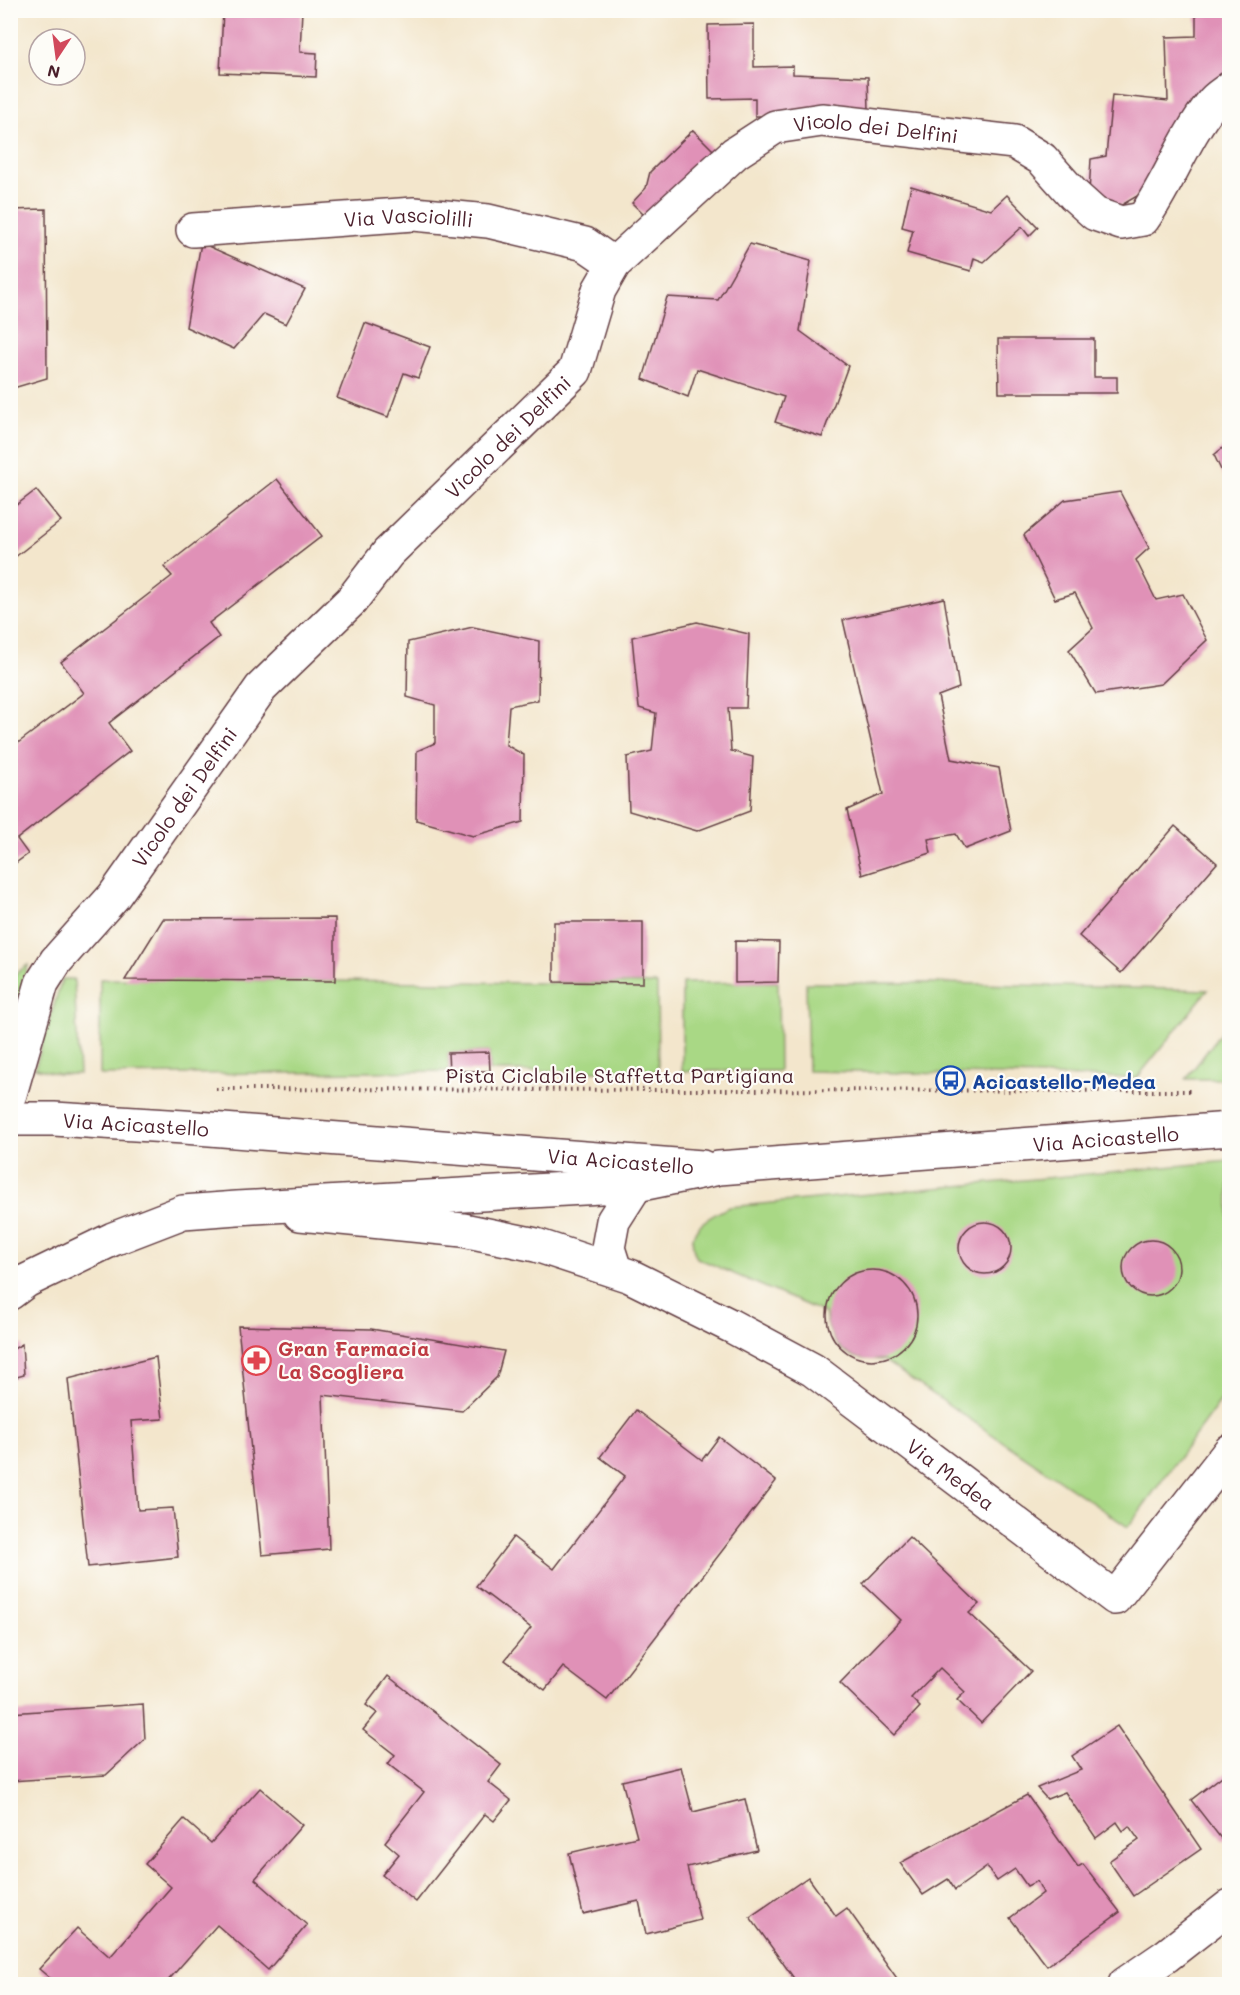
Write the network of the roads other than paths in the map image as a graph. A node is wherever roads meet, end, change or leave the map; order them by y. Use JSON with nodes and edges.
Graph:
{"nodes":[{"id":1,"x":1230,"y":88,"type":"edge"},
{"id":2,"x":193,"y":230,"type":"dead end"},
{"id":3,"x":614,"y":264,"type":"junction"},
{"id":4,"x":10,"y":1094,"type":"edge"},
{"id":5,"x":10,"y":1102,"type":"edge"},
{"id":6,"x":10,"y":1119,"type":"edge"},
{"id":7,"x":54,"y":1119,"type":"junction"},
{"id":8,"x":1230,"y":1129,"type":"edge"},
{"id":9,"x":719,"y":1168,"type":"junction"},
{"id":10,"x":636,"y":1185,"type":"junction"},
{"id":11,"x":237,"y":1208,"type":"junction"},
{"id":12,"x":615,"y":1270,"type":"junction"},
{"id":13,"x":10,"y":1293,"type":"edge"},
{"id":14,"x":1230,"y":1451,"type":"edge"},
{"id":15,"x":1230,"y":1906,"type":"edge"},
{"id":16,"x":1125,"y":1984,"type":"edge"}],
"edges":[{"from":1,"to":3,"type":"street","name":"Vicolo dei Delfini"},
{"from":2,"to":3,"type":"street","name":"Via Vasciolilli"},
{"from":3,"to":4,"type":"street","name":"Vicolo dei Delfini"},
{"from":5,"to":7,"type":"street"},
{"from":6,"to":7,"type":"street","name":"Via Acicastello"},
{"from":7,"to":9,"type":"street","name":"Via Acicastello"},
{"from":8,"to":9,"type":"street","name":"Via Acicastello"},
{"from":9,"to":10,"type":"street"},
{"from":10,"to":11,"type":"street"},
{"from":10,"to":12,"type":"street"},
{"from":11,"to":12,"type":"street"},
{"from":11,"to":13,"type":"street"},
{"from":12,"to":14,"type":"street","name":"Via Medea"},
{"from":15,"to":16,"type":"street"}]}
